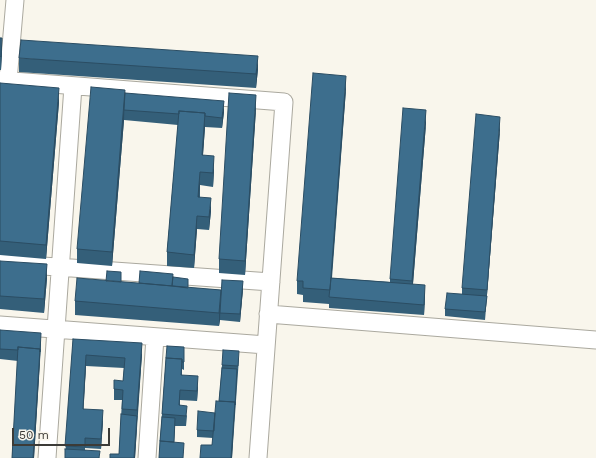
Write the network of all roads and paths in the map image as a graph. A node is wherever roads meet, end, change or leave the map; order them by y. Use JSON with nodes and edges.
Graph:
{"nodes":[{"id":1,"x":15,"y":0,"type":"edge"},
{"id":2,"x":4,"y":81,"type":"edge"},
{"id":3,"x":73,"y":86,"type":"junction"},
{"id":4,"x":0,"y":263,"type":"edge"},
{"id":5,"x":60,"y":267,"type":"junction"},
{"id":6,"x":271,"y":282,"type":"junction"},
{"id":7,"x":268,"y":314,"type":"junction"},
{"id":8,"x":0,"y":325,"type":"edge"},
{"id":9,"x":56,"y":329,"type":"junction"},
{"id":10,"x":155,"y":337,"type":"junction"},
{"id":11,"x":596,"y":340,"type":"edge"},
{"id":12,"x":266,"y":345,"type":"junction"},
{"id":13,"x":47,"y":458,"type":"edge"},
{"id":14,"x":147,"y":458,"type":"edge"},
{"id":15,"x":258,"y":458,"type":"edge"}],
"edges":[{"from":1,"to":2,"type":"street"},
{"from":2,"to":3,"type":"street"},
{"from":3,"to":5,"type":"street"},
{"from":3,"to":6,"type":"street"},
{"from":4,"to":5,"type":"street"},
{"from":5,"to":6,"type":"street"},
{"from":5,"to":9,"type":"street"},
{"from":6,"to":7,"type":"street"},
{"from":7,"to":11,"type":"street"},
{"from":7,"to":12,"type":"street"},
{"from":8,"to":9,"type":"street"},
{"from":9,"to":10,"type":"street"},
{"from":9,"to":13,"type":"street"},
{"from":10,"to":12,"type":"street"},
{"from":10,"to":14,"type":"street"},
{"from":12,"to":15,"type":"street"}]}
